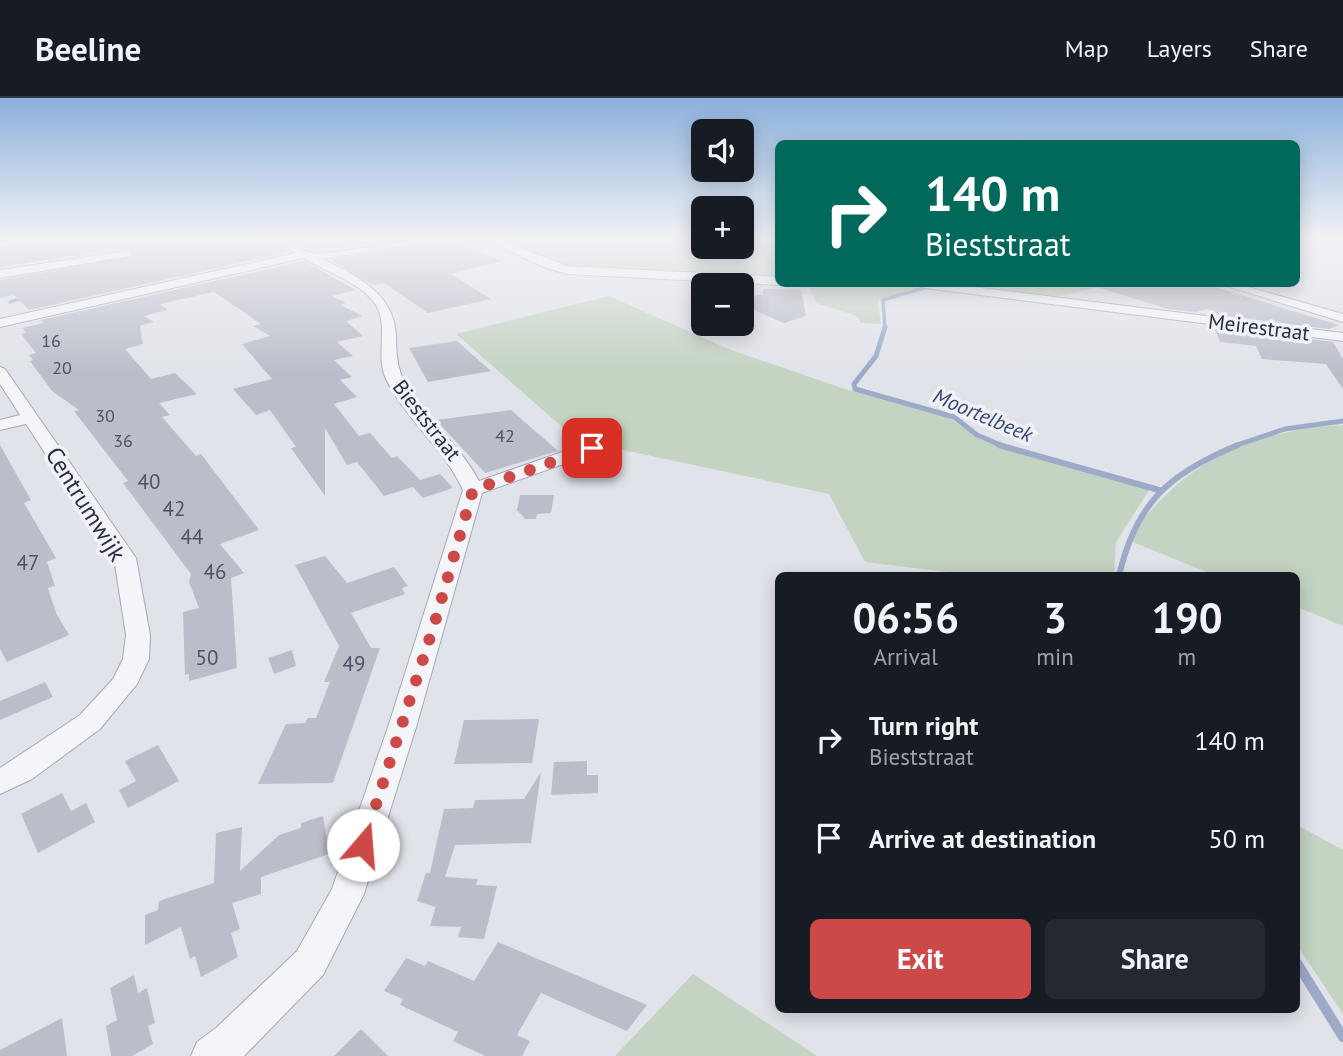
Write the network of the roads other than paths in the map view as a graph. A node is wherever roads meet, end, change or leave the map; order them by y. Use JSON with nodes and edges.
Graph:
{"nodes":[{"id":1,"x":187,"y":283,"type":"edge"},
{"id":2,"x":354,"y":283,"type":"edge"},
{"id":3,"x":949,"y":287,"type":"edge"},
{"id":4,"x":1236,"y":287,"type":"edge"},
{"id":5,"x":1343,"y":318,"type":"edge"},
{"id":6,"x":0,"y":323,"type":"edge"},
{"id":7,"x":1343,"y":337,"type":"edge"},
{"id":8,"x":0,"y":372,"type":"edge"},
{"id":9,"x":32,"y":417,"type":"junction"},
{"id":10,"x":0,"y":425,"type":"edge"},
{"id":11,"x":592,"y":448,"type":"dead end"},
{"id":12,"x":473,"y":490,"type":"junction"},
{"id":13,"x":0,"y":782,"type":"edge"},
{"id":14,"x":211,"y":1056,"type":"edge"}],
"edges":[{"from":1,"to":6,"type":"street"},
{"from":2,"to":12,"type":"street","name":"Bieststraat"},
{"from":3,"to":7,"type":"street","name":"Meirestraat"},
{"from":4,"to":5,"type":"street"},
{"from":8,"to":9,"type":"street","name":"Centrumwijk"},
{"from":9,"to":10,"type":"street"},
{"from":9,"to":13,"type":"street","name":"Centrumwijk"},
{"from":11,"to":12,"type":"street","name":"Bieststraat"},
{"from":12,"to":14,"type":"street","name":"Bieststraat"}]}
